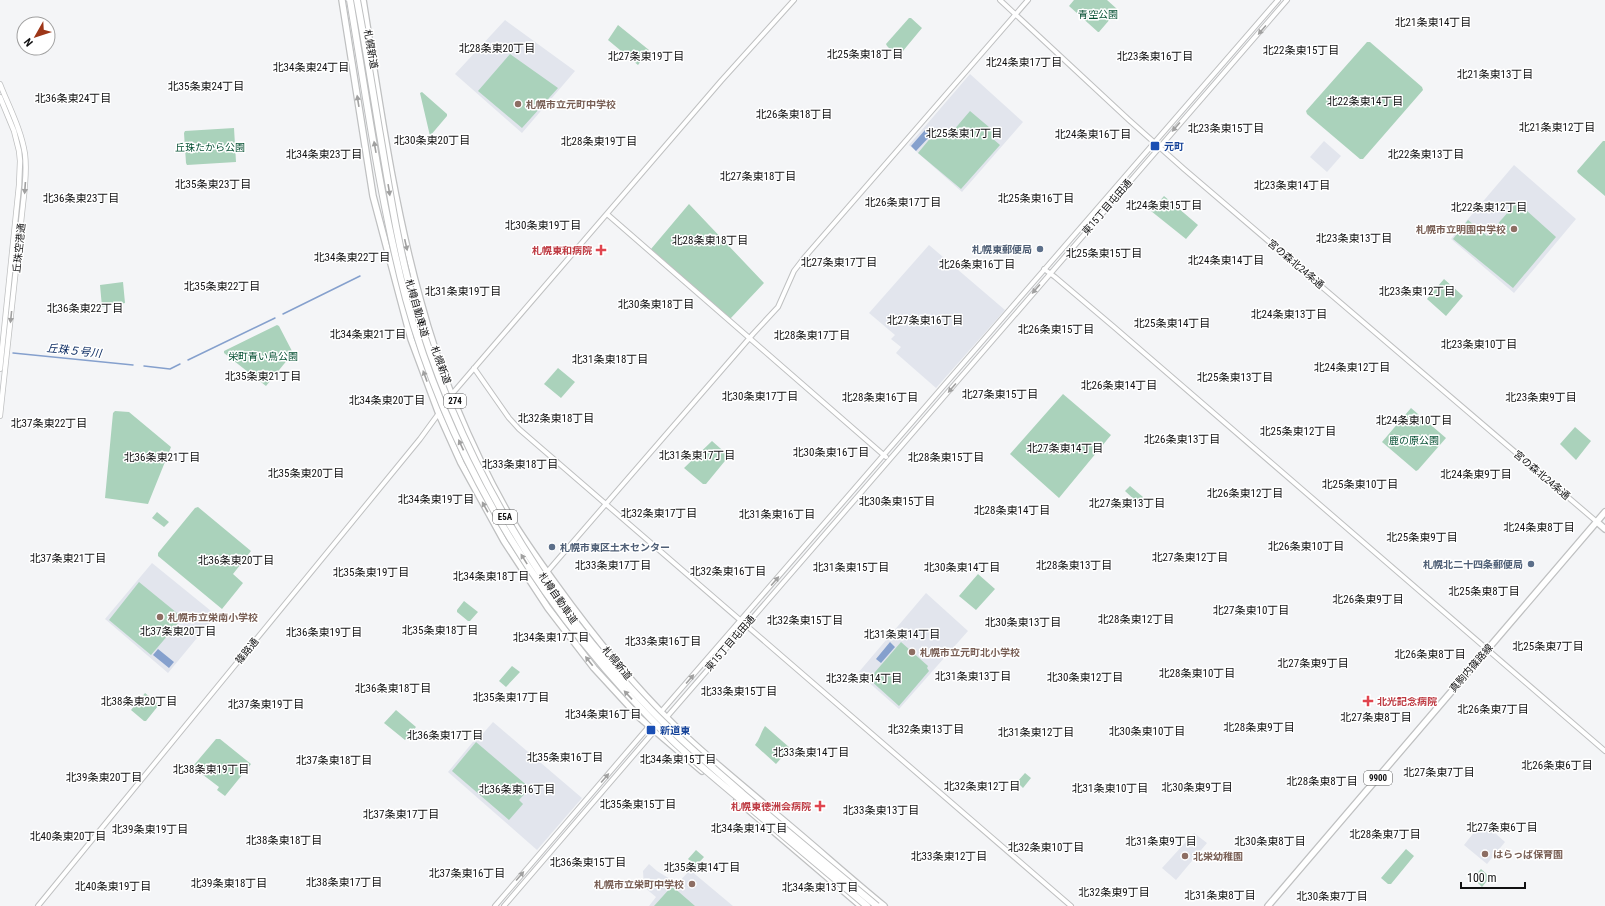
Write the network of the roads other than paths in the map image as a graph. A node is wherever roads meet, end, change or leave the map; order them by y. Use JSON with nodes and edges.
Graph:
{"nodes":[{"id":1,"x":342,"y":0,"type":"edge"},
{"id":2,"x":350,"y":0,"type":"edge"},
{"id":3,"x":357,"y":0,"type":"edge"},
{"id":4,"x":363,"y":0,"type":"edge"},
{"id":5,"x":794,"y":0,"type":"edge"},
{"id":6,"x":1000,"y":0,"type":"edge"},
{"id":7,"x":1028,"y":0,"type":"edge"},
{"id":8,"x":1278,"y":0,"type":"edge"},
{"id":9,"x":1287,"y":0,"type":"edge"},
{"id":10,"x":1015,"y":14,"type":"junction"},
{"id":11,"x":0,"y":84,"type":"edge"},
{"id":12,"x":0,"y":98,"type":"edge"},
{"id":13,"x":1154,"y":142,"type":"junction"},
{"id":14,"x":1159,"y":147,"type":"junction"},
{"id":15,"x":607,"y":214,"type":"junction"},
{"id":16,"x":1044,"y":270,"type":"junction"},
{"id":17,"x":1050,"y":273,"type":"junction"},
{"id":18,"x":749,"y":338,"type":"junction"},
{"id":19,"x":474,"y":368,"type":"junction"},
{"id":20,"x":0,"y":369,"type":"edge"},
{"id":21,"x":452,"y":394,"type":"junction"},
{"id":22,"x":439,"y":414,"type":"junction"},
{"id":23,"x":0,"y":416,"type":"edge"},
{"id":24,"x":884,"y":456,"type":"junction"},
{"id":25,"x":889,"y":460,"type":"junction"},
{"id":26,"x":607,"y":504,"type":"junction"},
{"id":27,"x":1605,"y":512,"type":"edge"},
{"id":28,"x":1597,"y":522,"type":"junction"},
{"id":29,"x":1605,"y":529,"type":"edge"},
{"id":30,"x":547,"y":572,"type":"junction"},
{"id":31,"x":741,"y":620,"type":"junction"},
{"id":32,"x":746,"y":625,"type":"junction"},
{"id":33,"x":1488,"y":650,"type":"junction"},
{"id":34,"x":662,"y":712,"type":"junction"},
{"id":35,"x":667,"y":717,"type":"junction"},
{"id":36,"x":649,"y":726,"type":"junction"},
{"id":37,"x":654,"y":732,"type":"junction"},
{"id":38,"x":1605,"y":751,"type":"edge"},
{"id":39,"x":38,"y":906,"type":"edge"},
{"id":40,"x":495,"y":906,"type":"edge"},
{"id":41,"x":504,"y":906,"type":"edge"},
{"id":42,"x":861,"y":906,"type":"edge"},
{"id":43,"x":867,"y":906,"type":"edge"},
{"id":44,"x":877,"y":906,"type":"edge"},
{"id":45,"x":884,"y":906,"type":"edge"},
{"id":46,"x":1071,"y":906,"type":"edge"},
{"id":47,"x":1268,"y":906,"type":"edge"}],
"edges":[{"from":22,"to":1,"type":"main road","name":"札幌新道","number":"274","one_way":true},
{"from":43,"to":2,"type":"highway","name":"札樽自動車道","number":"E5A","one_way":true,"bridge":true},
{"from":3,"to":44,"type":"highway","name":"札樽自動車道","number":"E5A","one_way":true,"bridge":true},
{"from":4,"to":21,"type":"main road","name":"札幌新道","number":"274","one_way":true},
{"from":5,"to":15,"type":"street","name":"篠路通"},
{"from":6,"to":10,"type":"street","name":"宮の森北24条通"},
{"from":7,"to":10,"type":"street"},
{"from":8,"to":13,"type":"street","name":"東15丁目屯田通"},
{"from":9,"to":14,"type":"street","name":"東15丁目屯田通","one_way":true},
{"from":10,"to":13,"type":"street","name":"宮の森北24条通"},
{"from":10,"to":18,"type":"street"},
{"from":11,"to":23,"type":"main road","name":"丘珠空港通","one_way":true},
{"from":12,"to":20,"type":"main road","name":"丘珠空港通"},
{"from":13,"to":14,"type":"street","name":"宮の森北24条通"},
{"from":13,"to":16,"type":"street","name":"東15丁目屯田通"},
{"from":14,"to":17,"type":"street","name":"東15丁目屯田通"},
{"from":14,"to":28,"type":"street","name":"宮の森北24条通"},
{"from":15,"to":18,"type":"street"},
{"from":15,"to":19,"type":"street","name":"篠路通"},
{"from":16,"to":17,"type":"street"},
{"from":16,"to":24,"type":"street","name":"東15丁目屯田通"},
{"from":17,"to":25,"type":"street","name":"東15丁目屯田通","one_way":true},
{"from":17,"to":33,"type":"street"},
{"from":18,"to":24,"type":"street"},
{"from":18,"to":26,"type":"street"},
{"from":19,"to":21,"type":"street","name":"篠路通"},
{"from":19,"to":26,"type":"street"},
{"from":21,"to":22,"type":"street","name":"篠路通"},
{"from":21,"to":30,"type":"main road","name":"札幌新道","number":"274"},
{"from":36,"to":22,"type":"main road","name":"札幌新道","number":"274","one_way":true},
{"from":22,"to":39,"type":"street","name":"篠路通"},
{"from":24,"to":25,"type":"street"},
{"from":31,"to":24,"type":"street","name":"東15丁目屯田通","one_way":true},
{"from":25,"to":32,"type":"street","name":"東15丁目屯田通"},
{"from":26,"to":30,"type":"street"},
{"from":26,"to":31,"type":"street"},
{"from":27,"to":28,"type":"main road","name":"真駒内篠路線"},
{"from":28,"to":29,"type":"main road"},
{"from":28,"to":33,"type":"main road","name":"真駒内篠路線","number":"9900"},
{"from":30,"to":34,"type":"main road","name":"札幌新道","number":"274"},
{"from":31,"to":32,"type":"street"},
{"from":34,"to":31,"type":"street","name":"東15丁目屯田通","one_way":true},
{"from":32,"to":35,"type":"street","name":"東15丁目屯田通"},
{"from":32,"to":46,"type":"street"},
{"from":33,"to":38,"type":"street"},
{"from":33,"to":47,"type":"main road","name":"真駒内篠路線","number":"9900"},
{"from":34,"to":35,"type":"main road","name":"札幌新道","number":"274"},
{"from":34,"to":36,"type":"street","name":"東15丁目屯田通"},
{"from":35,"to":37,"type":"street","name":"東15丁目屯田通"},
{"from":35,"to":45,"type":"main road","name":"札幌新道","number":"274"},
{"from":36,"to":37,"type":"main road","name":"札幌新道","number":"274"},
{"from":40,"to":36,"type":"street","name":"東15丁目屯田通","one_way":true},
{"from":37,"to":41,"type":"street","name":"東15丁目屯田通"},
{"from":37,"to":42,"type":"main road","name":"札幌新道","number":"274"}]}
